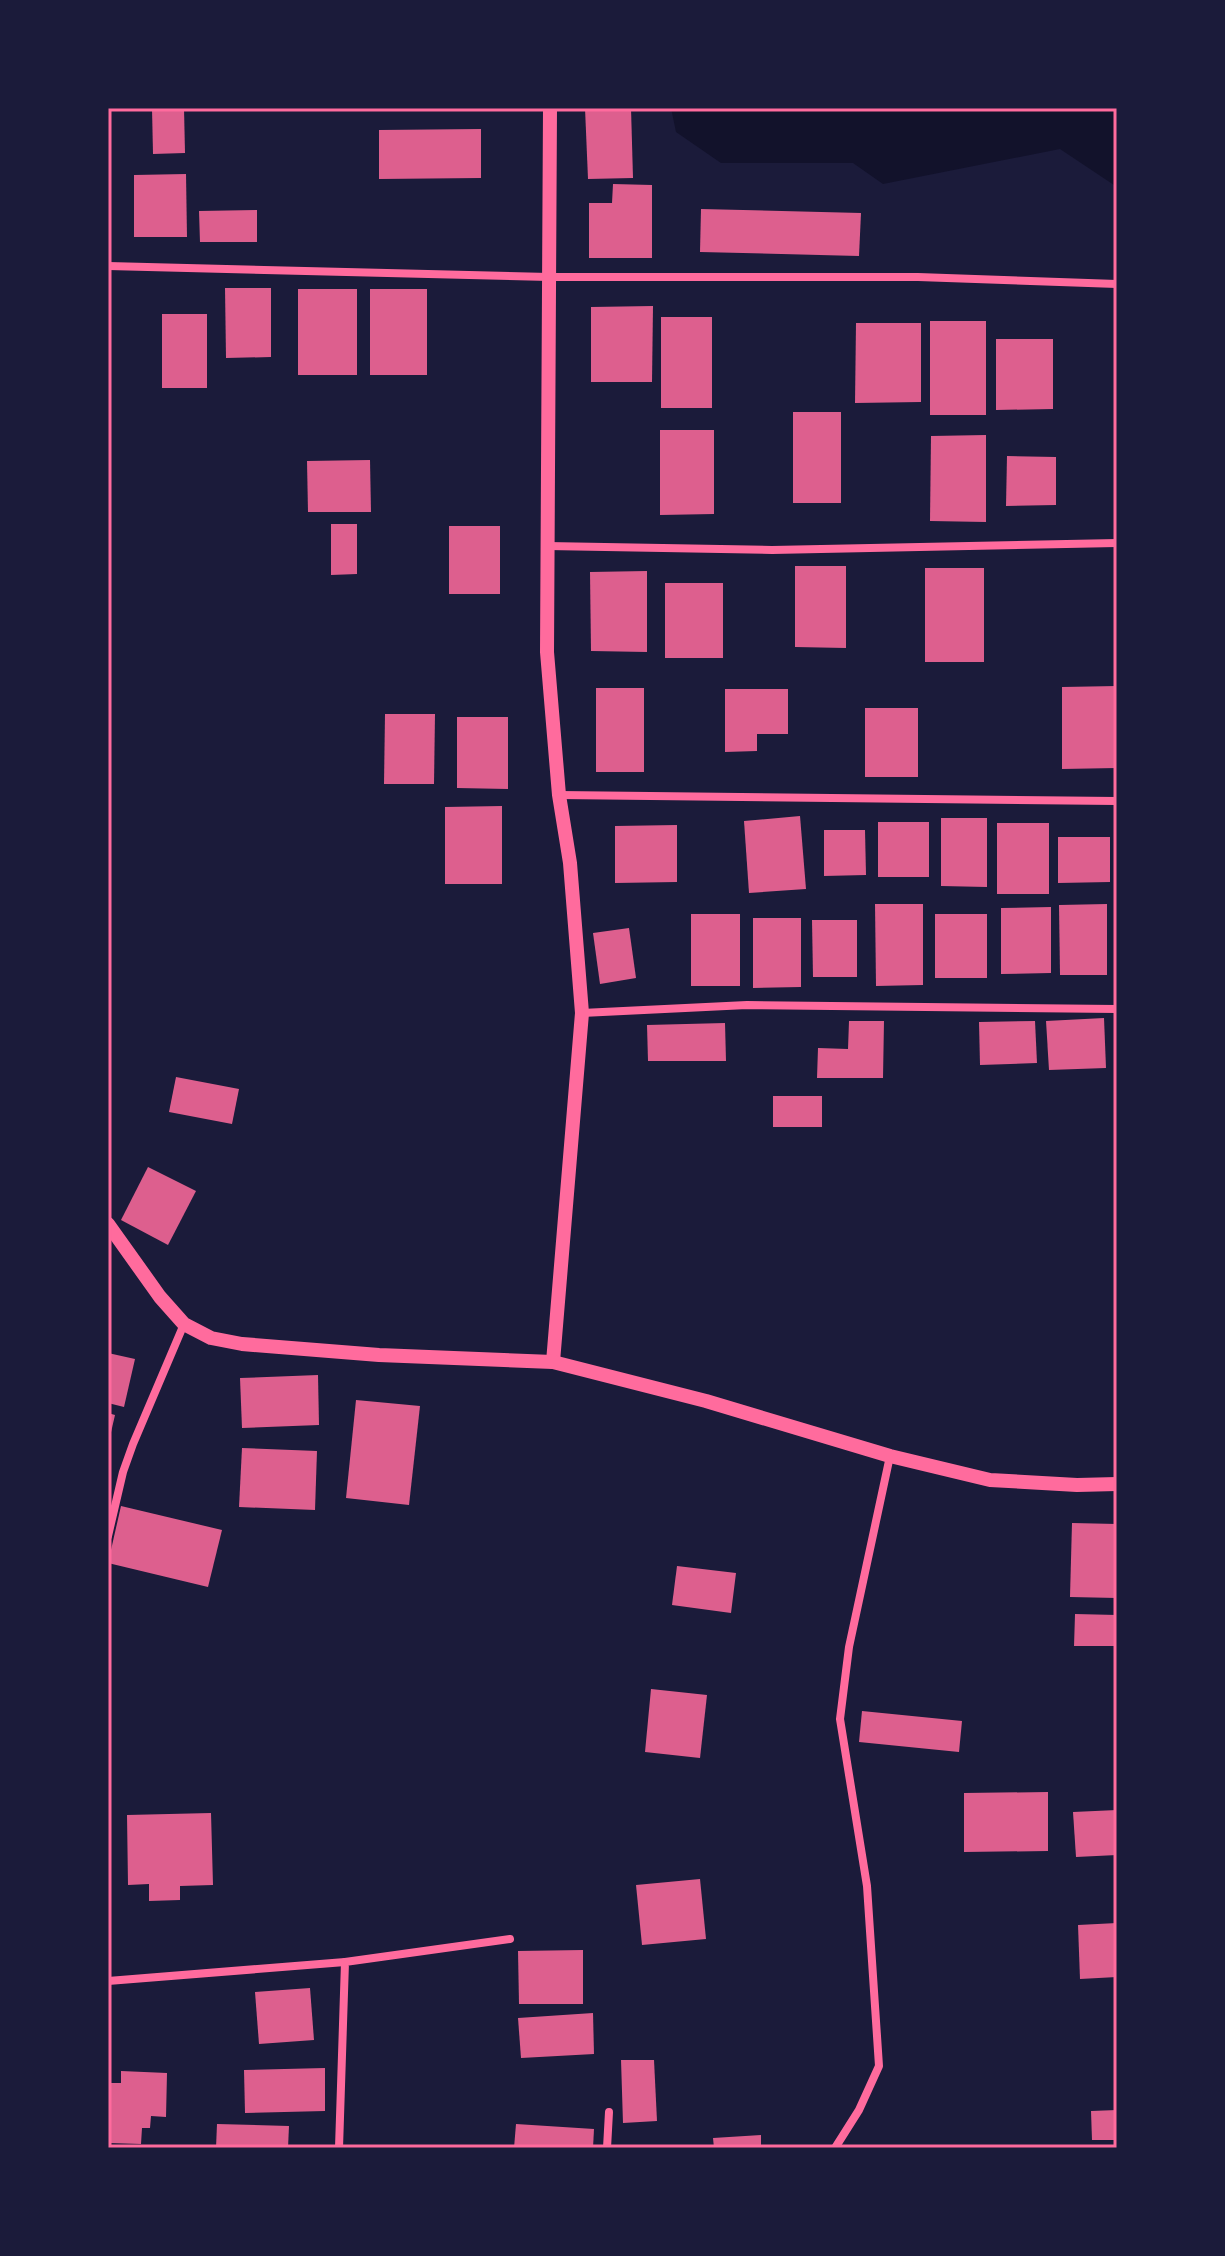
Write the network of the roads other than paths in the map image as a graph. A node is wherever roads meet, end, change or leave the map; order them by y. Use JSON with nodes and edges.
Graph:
{"nodes":[{"id":1,"x":550,"y":108,"type":"edge"},
{"id":2,"x":108,"y":266,"type":"edge"},
{"id":3,"x":549,"y":277,"type":"junction"},
{"id":4,"x":1117,"y":284,"type":"edge"},
{"id":5,"x":1117,"y":543,"type":"edge"},
{"id":6,"x":547,"y":546,"type":"junction"},
{"id":7,"x":559,"y":795,"type":"junction"},
{"id":8,"x":1117,"y":801,"type":"edge"},
{"id":9,"x":1117,"y":1009,"type":"edge"},
{"id":10,"x":582,"y":1013,"type":"junction"},
{"id":11,"x":108,"y":1224,"type":"edge"},
{"id":12,"x":184,"y":1324,"type":"junction"},
{"id":13,"x":553,"y":1362,"type":"junction"},
{"id":14,"x":890,"y":1456,"type":"junction"},
{"id":15,"x":1117,"y":1484,"type":"edge"},
{"id":16,"x":108,"y":1536,"type":"edge"},
{"id":17,"x":510,"y":1939,"type":"dead end"},
{"id":18,"x":345,"y":1962,"type":"junction"},
{"id":19,"x":108,"y":1981,"type":"edge"},
{"id":20,"x":609,"y":2112,"type":"dead end"},
{"id":21,"x":339,"y":2148,"type":"edge"},
{"id":22,"x":607,"y":2148,"type":"edge"},
{"id":23,"x":835,"y":2148,"type":"edge"}],
"edges":[{"from":1,"to":3,"type":"street"},
{"from":2,"to":3,"type":"street"},
{"from":3,"to":4,"type":"street"},
{"from":3,"to":6,"type":"street"},
{"from":5,"to":6,"type":"street"},
{"from":6,"to":7,"type":"street"},
{"from":7,"to":8,"type":"street"},
{"from":7,"to":10,"type":"street"},
{"from":9,"to":10,"type":"street"},
{"from":10,"to":13,"type":"street"},
{"from":11,"to":12,"type":"street"},
{"from":12,"to":13,"type":"street"},
{"from":12,"to":16,"type":"street"},
{"from":13,"to":14,"type":"street"},
{"from":14,"to":15,"type":"street"},
{"from":14,"to":23,"type":"street"},
{"from":17,"to":18,"type":"street"},
{"from":18,"to":19,"type":"street"},
{"from":18,"to":21,"type":"street"},
{"from":20,"to":22,"type":"street"}]}
